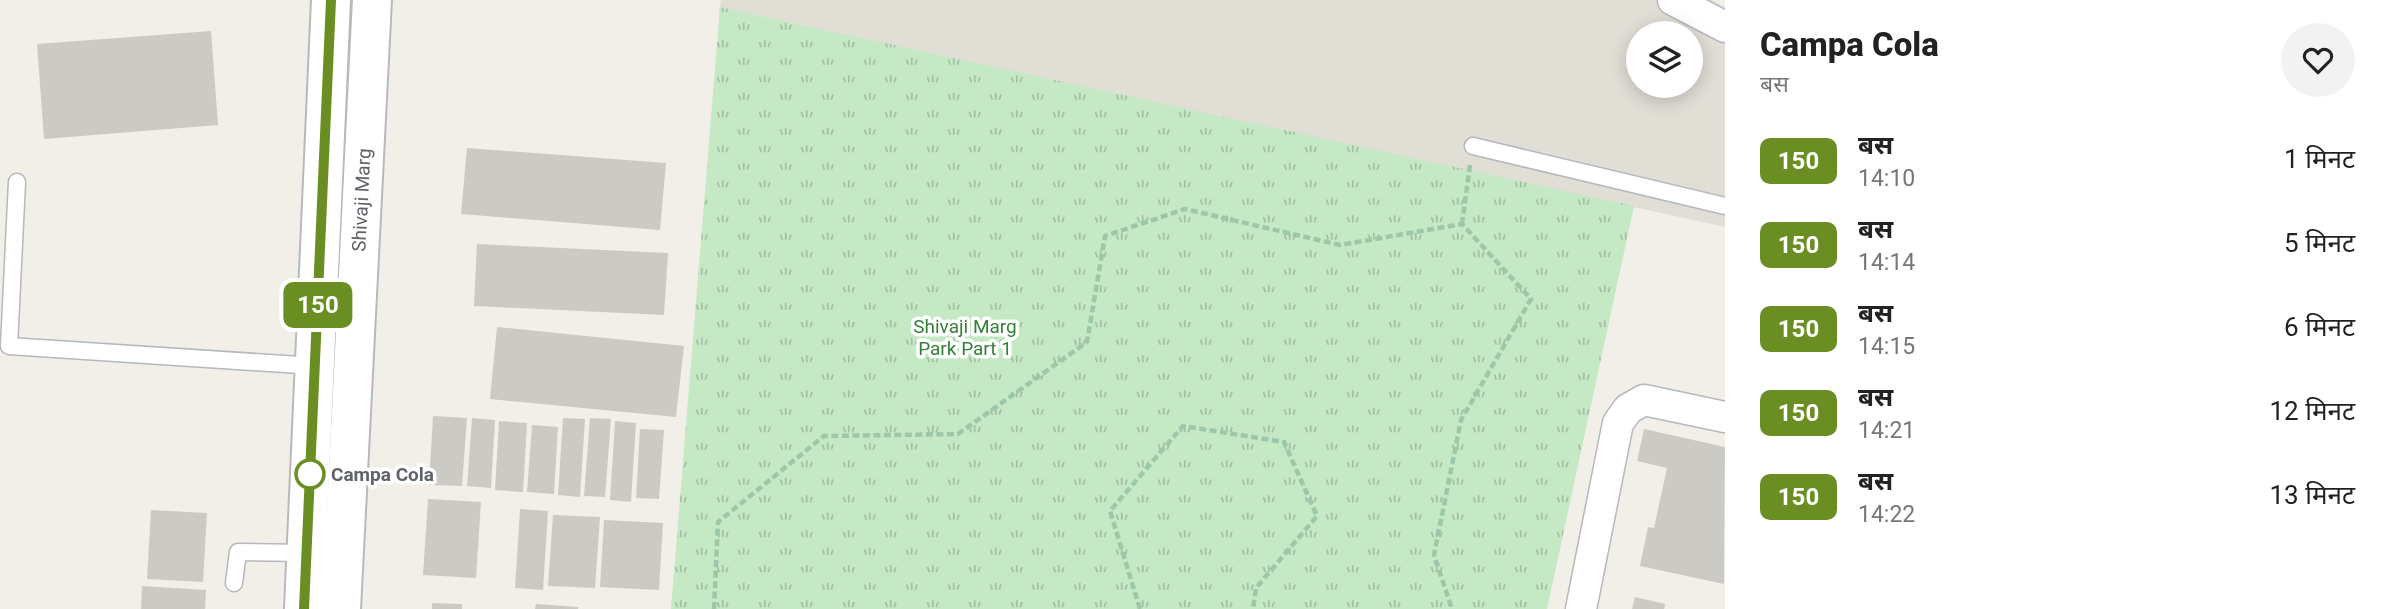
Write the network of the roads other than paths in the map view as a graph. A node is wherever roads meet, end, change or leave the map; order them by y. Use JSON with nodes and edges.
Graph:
{"nodes":[{"id":1,"x":331,"y":0,"type":"edge"},
{"id":2,"x":372,"y":0,"type":"edge"},
{"id":3,"x":1673,"y":0,"type":"edge"},
{"id":4,"x":1725,"y":27,"type":"edge"},
{"id":5,"x":1473,"y":146,"type":"road end"},
{"id":6,"x":17,"y":181,"type":"dead end"},
{"id":7,"x":1725,"y":206,"type":"edge"},
{"id":8,"x":315,"y":366,"type":"junction"},
{"id":9,"x":1725,"y":416,"type":"edge"},
{"id":10,"x":306,"y":553,"type":"junction"},
{"id":11,"x":234,"y":583,"type":"dead end"},
{"id":12,"x":304,"y":609,"type":"edge"},
{"id":13,"x":341,"y":609,"type":"edge"},
{"id":14,"x":1581,"y":609,"type":"edge"}],
"edges":[{"from":1,"to":8,"type":"main road","name":"Shivaji Marg"},
{"from":2,"to":13,"type":"main road","name":"Shivaji Marg"},
{"from":3,"to":4,"type":"street"},
{"from":5,"to":7,"type":"lane"},
{"from":6,"to":8,"type":"lane"},
{"from":8,"to":10,"type":"main road","name":"Shivaji Marg"},
{"from":9,"to":14,"type":"street"},
{"from":10,"to":11,"type":"lane"},
{"from":10,"to":12,"type":"main road","name":"Shivaji Marg"}]}
